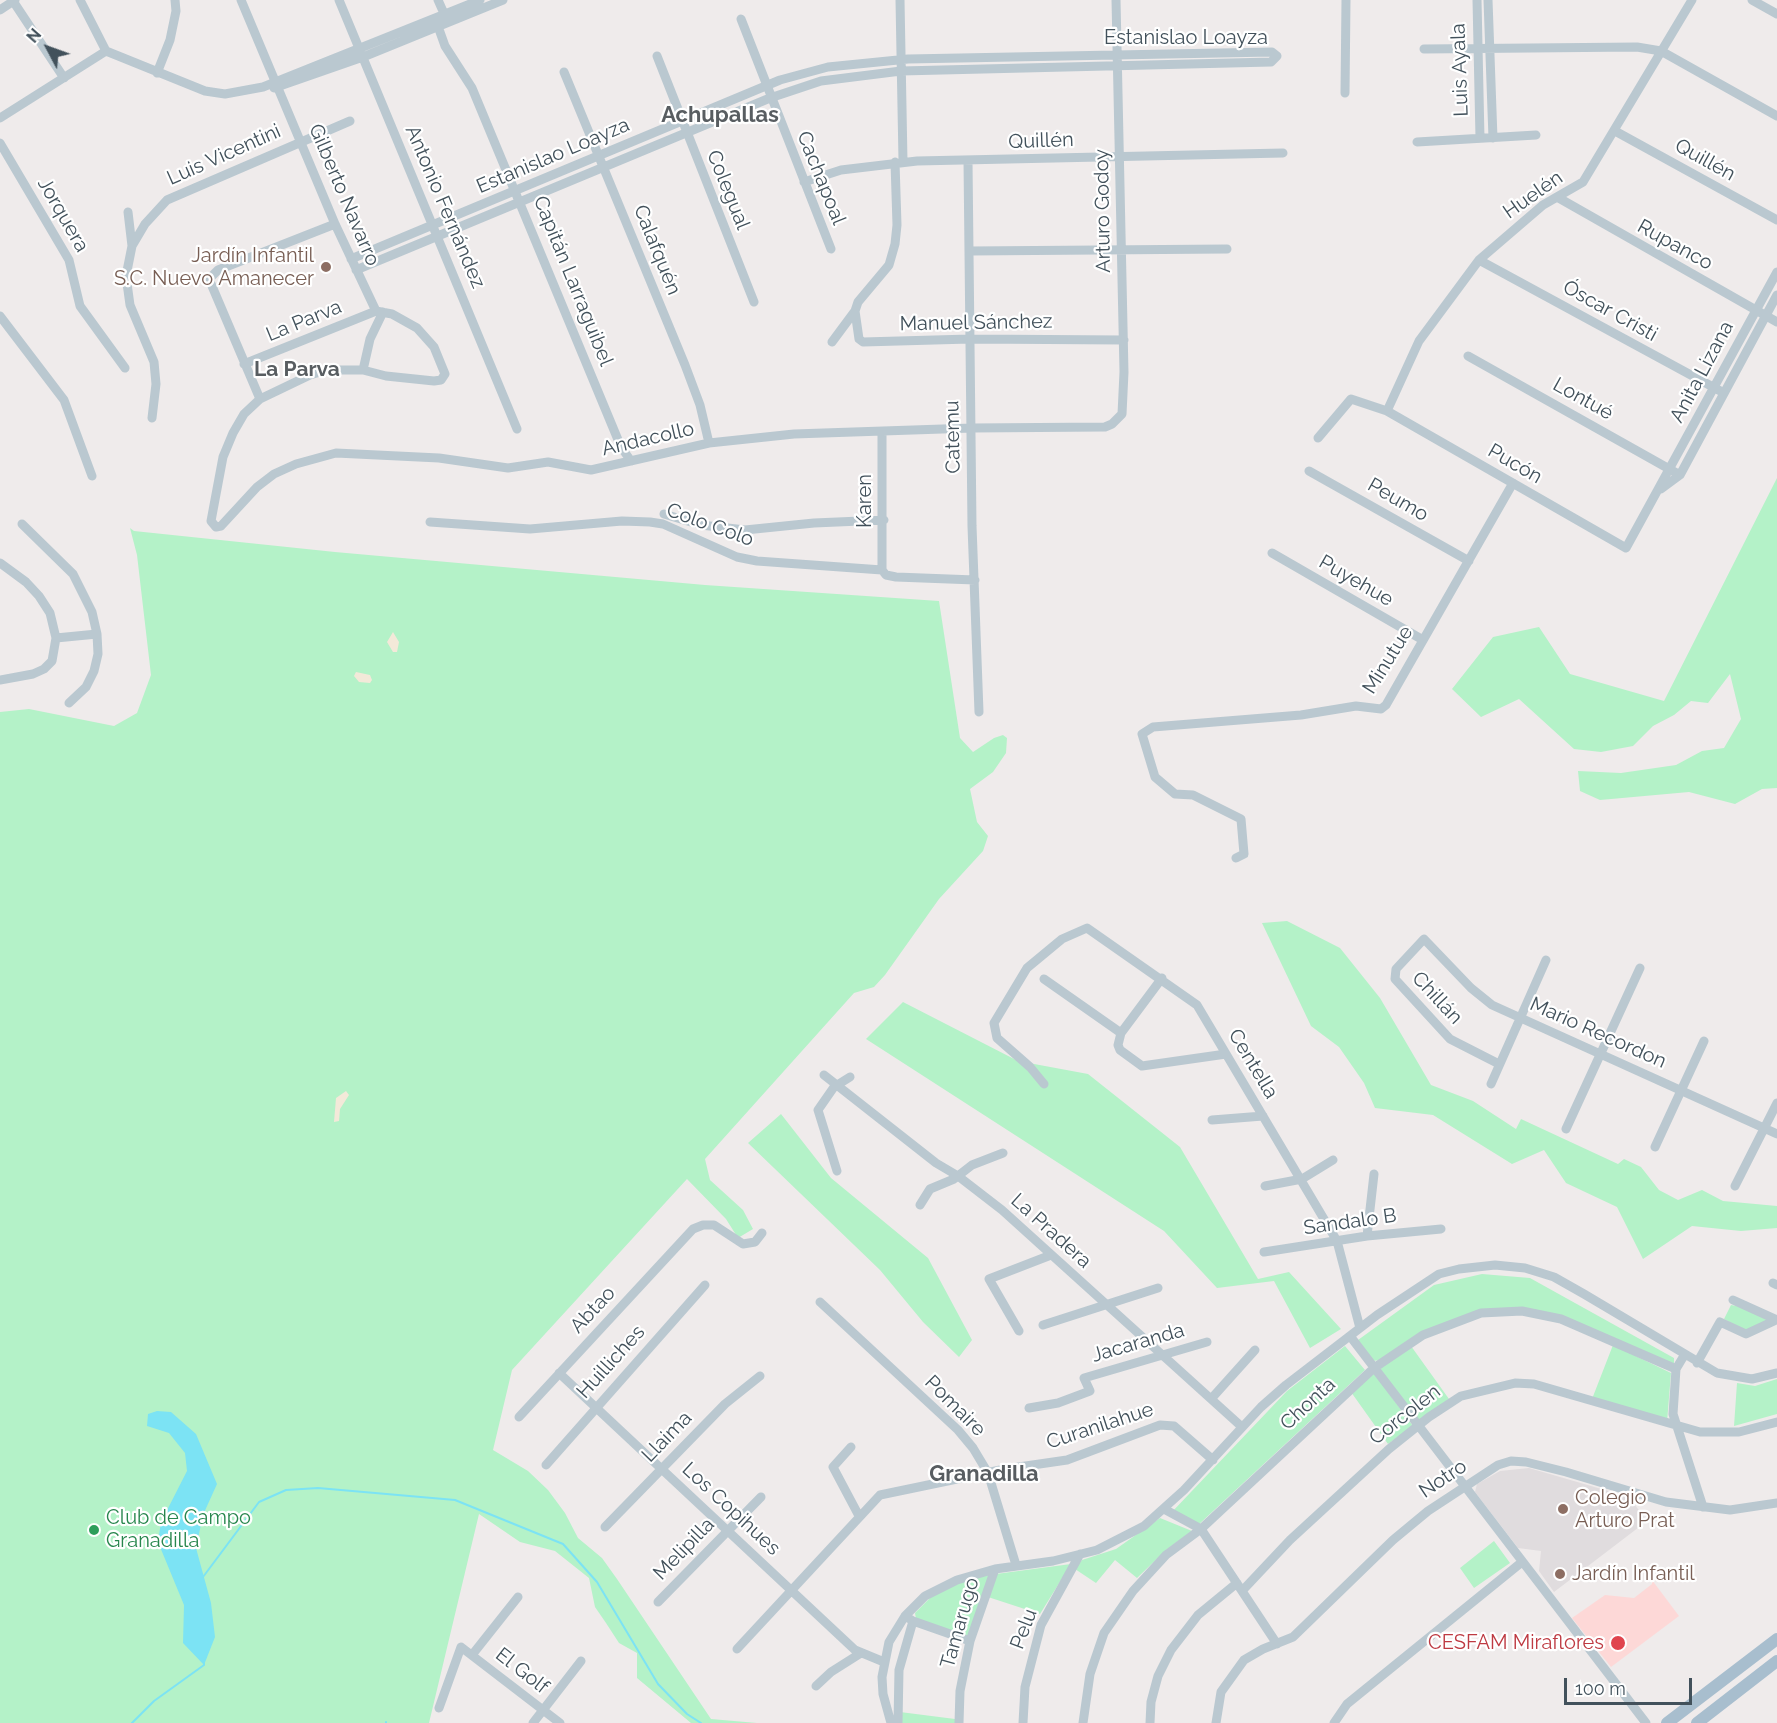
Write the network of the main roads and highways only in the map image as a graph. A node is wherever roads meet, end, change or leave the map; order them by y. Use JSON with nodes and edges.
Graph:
{"nodes":[{"id":1,"x":1777,"y":1639,"type":"edge"},
{"id":2,"x":1777,"y":1661,"type":"edge"},
{"id":3,"x":1667,"y":1723,"type":"edge"},
{"id":4,"x":1697,"y":1723,"type":"edge"}],
"edges":[{"from":1,"to":3,"type":"main road"},
{"from":2,"to":4,"type":"main road"}]}
